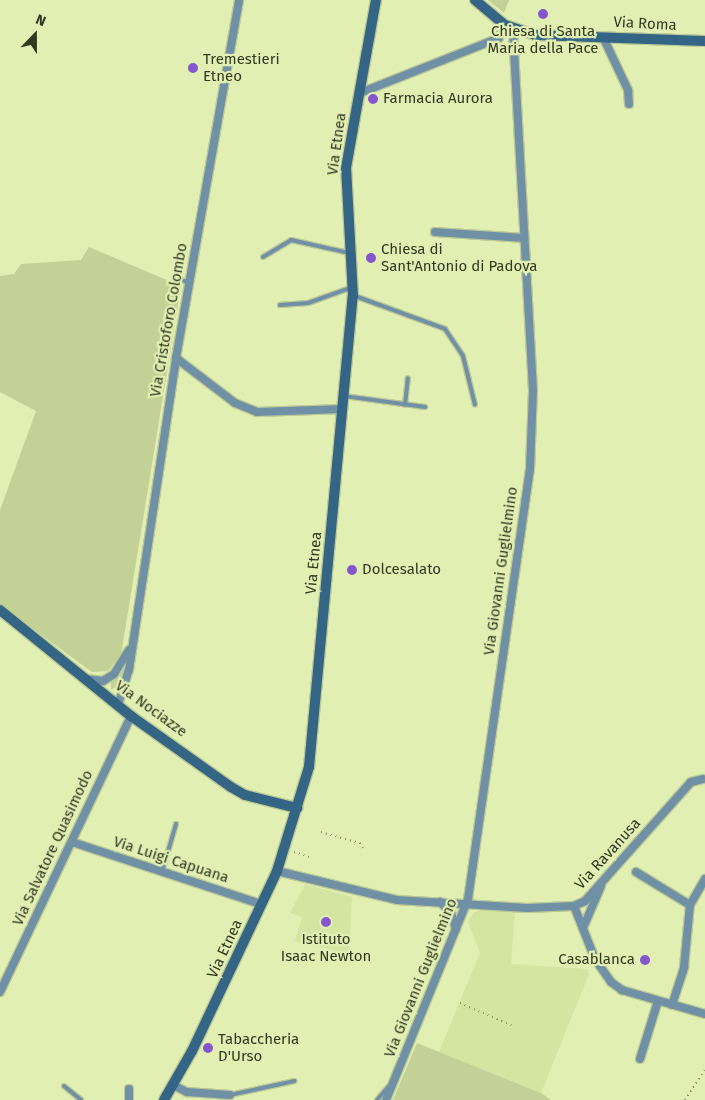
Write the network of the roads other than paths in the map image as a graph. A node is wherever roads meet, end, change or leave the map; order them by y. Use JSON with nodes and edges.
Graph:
{"nodes":[{"id":1,"x":239,"y":0,"type":"edge"},
{"id":2,"x":376,"y":0,"type":"edge"},
{"id":3,"x":474,"y":0,"type":"edge"},
{"id":4,"x":509,"y":27,"type":"junction"},
{"id":5,"x":603,"y":37,"type":"junction"},
{"id":6,"x":705,"y":41,"type":"edge"},
{"id":7,"x":357,"y":95,"type":"junction"},
{"id":8,"x":629,"y":104,"type":"dead end"},
{"id":9,"x":435,"y":232,"type":"dead end"},
{"id":10,"x":524,"y":238,"type":"junction"},
{"id":11,"x":352,"y":254,"type":"junction"},
{"id":12,"x":263,"y":256,"type":"dead end"},
{"id":13,"x":353,"y":291,"type":"junction"},
{"id":14,"x":280,"y":305,"type":"dead end"},
{"id":15,"x":176,"y":358,"type":"junction"},
{"id":16,"x":408,"y":378,"type":"dead end"},
{"id":17,"x":344,"y":396,"type":"junction"},
{"id":18,"x":405,"y":405,"type":"junction"},
{"id":19,"x":476,"y":405,"type":"dead end"},
{"id":20,"x":425,"y":407,"type":"dead end"},
{"id":21,"x":343,"y":409,"type":"junction"},
{"id":22,"x":0,"y":610,"type":"edge"},
{"id":23,"x":131,"y":646,"type":"junction"},
{"id":24,"x":86,"y":679,"type":"junction"},
{"id":25,"x":103,"y":681,"type":"junction"},
{"id":26,"x":103,"y":693,"type":"junction"},
{"id":27,"x":118,"y":705,"type":"junction"},
{"id":28,"x":131,"y":716,"type":"junction"},
{"id":29,"x":704,"y":777,"type":"edge"},
{"id":30,"x":297,"y":808,"type":"junction"},
{"id":31,"x":176,"y":824,"type":"dead end"},
{"id":32,"x":72,"y":842,"type":"junction"},
{"id":33,"x":277,"y":871,"type":"junction"},
{"id":34,"x":162,"y":872,"type":"junction"},
{"id":35,"x":636,"y":872,"type":"dead end"},
{"id":36,"x":705,"y":879,"type":"edge"},
{"id":37,"x":603,"y":880,"type":"junction"},
{"id":38,"x":440,"y":902,"type":"junction"},
{"id":39,"x":466,"y":903,"type":"junction"},
{"id":40,"x":261,"y":904,"type":"junction"},
{"id":41,"x":690,"y":905,"type":"junction"},
{"id":42,"x":574,"y":906,"type":"junction"},
{"id":43,"x":583,"y":928,"type":"junction"},
{"id":44,"x":457,"y":932,"type":"junction"},
{"id":45,"x":0,"y":992,"type":"edge"},
{"id":46,"x":658,"y":1002,"type":"junction"},
{"id":47,"x":672,"y":1005,"type":"junction"},
{"id":48,"x":705,"y":1014,"type":"edge"},
{"id":49,"x":640,"y":1059,"type":"dead end"},
{"id":50,"x":294,"y":1081,"type":"dead end"},
{"id":51,"x":393,"y":1083,"type":"junction"},
{"id":52,"x":173,"y":1085,"type":"junction"},
{"id":53,"x":64,"y":1086,"type":"dead end"},
{"id":54,"x":128,"y":1089,"type":"dead end"},
{"id":55,"x":230,"y":1095,"type":"joint"},
{"id":56,"x":80,"y":1100,"type":"edge"},
{"id":57,"x":129,"y":1100,"type":"edge"},
{"id":58,"x":164,"y":1100,"type":"edge"},
{"id":59,"x":377,"y":1100,"type":"edge"},
{"id":60,"x":386,"y":1100,"type":"edge"}],
"edges":[{"from":1,"to":15,"type":"street","name":"Via Cristoforo Colombo"},
{"from":2,"to":7,"type":"main road","name":"Via Etnea"},
{"from":3,"to":4,"type":"main road","name":"Via Roma"},
{"from":4,"to":5,"type":"main road","name":"Via Roma"},
{"from":4,"to":7,"type":"street"},
{"from":4,"to":10,"type":"street","name":"Via Giovanni Guglielmino"},
{"from":5,"to":6,"type":"main road","name":"Via Roma"},
{"from":5,"to":8,"type":"street"},
{"from":7,"to":11,"type":"main road","name":"Via Etnea"},
{"from":9,"to":10,"type":"street"},
{"from":10,"to":39,"type":"street","name":"Via Giovanni Guglielmino"},
{"from":11,"to":12,"type":"lane"},
{"from":11,"to":13,"type":"main road","name":"Via Etnea"},
{"from":13,"to":14,"type":"lane"},
{"from":13,"to":17,"type":"main road","name":"Via Etnea"},
{"from":13,"to":19,"type":"lane"},
{"from":15,"to":21,"type":"street"},
{"from":15,"to":23,"type":"street","name":"Via Cristoforo Colombo"},
{"from":16,"to":18,"type":"lane"},
{"from":17,"to":18,"type":"lane"},
{"from":17,"to":21,"type":"main road","name":"Via Etnea"},
{"from":18,"to":20,"type":"lane"},
{"from":21,"to":30,"type":"main road","name":"Via Etnea"},
{"from":22,"to":24,"type":"main road","name":"Via Nociazze"},
{"from":23,"to":25,"type":"street"},
{"from":23,"to":27,"type":"street","name":"Via Cristoforo Colombo"},
{"from":24,"to":25,"type":"street"},
{"from":24,"to":26,"type":"main road","name":"Via Nociazze"},
{"from":25,"to":26,"type":"street"},
{"from":26,"to":27,"type":"main road","name":"Via Nociazze"},
{"from":27,"to":28,"type":"main road","name":"Via Nociazze"},
{"from":28,"to":30,"type":"main road","name":"Via Nociazze"},
{"from":28,"to":32,"type":"street","name":"Via Salvatore Quasimodo"},
{"from":29,"to":37,"type":"street","name":"Via Ravanusa"},
{"from":30,"to":33,"type":"main road","name":"Via Etnea"},
{"from":31,"to":34,"type":"lane"},
{"from":32,"to":34,"type":"street","name":"Via Luigi Capuana"},
{"from":32,"to":45,"type":"street","name":"Via Salvatore Quasimodo"},
{"from":33,"to":38,"type":"street","name":"Via Ravanusa"},
{"from":33,"to":40,"type":"main road","name":"Via Etnea"},
{"from":34,"to":40,"type":"street","name":"Via Luigi Capuana"},
{"from":35,"to":41,"type":"street"},
{"from":36,"to":41,"type":"street"},
{"from":37,"to":42,"type":"street","name":"Via Ravanusa"},
{"from":37,"to":43,"type":"street"},
{"from":38,"to":39,"type":"street","name":"Via Ravanusa"},
{"from":38,"to":44,"type":"street"},
{"from":39,"to":42,"type":"street","name":"Via Ravanusa"},
{"from":39,"to":44,"type":"street","name":"Via Giovanni Guglielmino"},
{"from":40,"to":52,"type":"main road","name":"Via Etnea"},
{"from":41,"to":47,"type":"street"},
{"from":42,"to":43,"type":"street"},
{"from":43,"to":46,"type":"street"},
{"from":44,"to":51,"type":"street","name":"Via Giovanni Guglielmino"},
{"from":46,"to":47,"type":"street"},
{"from":46,"to":49,"type":"street"},
{"from":47,"to":48,"type":"street"},
{"from":50,"to":55,"type":"lane"},
{"from":51,"to":59,"type":"lane"},
{"from":51,"to":60,"type":"street","name":"Via Giovanni Guglielmino"},
{"from":52,"to":55,"type":"street"},
{"from":52,"to":58,"type":"main road","name":"Via Etnea"},
{"from":53,"to":56,"type":"lane"},
{"from":54,"to":57,"type":"street"}]}
